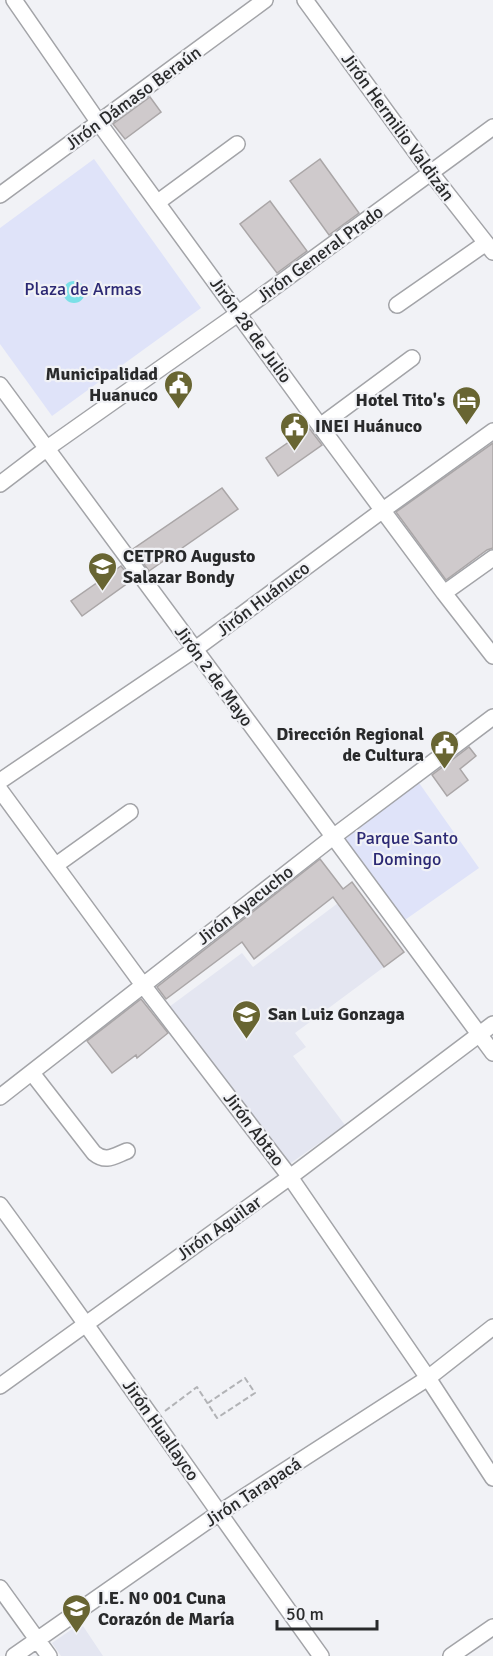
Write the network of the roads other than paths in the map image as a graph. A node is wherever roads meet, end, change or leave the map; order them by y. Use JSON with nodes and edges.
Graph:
{"nodes":[{"id":1,"x":14,"y":0,"type":"edge"},
{"id":2,"x":265,"y":0,"type":"edge"},
{"id":3,"x":305,"y":0,"type":"edge"},
{"id":4,"x":99,"y":123,"type":"junction"},
{"id":5,"x":493,"y":127,"type":"edge"},
{"id":6,"x":237,"y":144,"type":"dead end"},
{"id":7,"x":431,"y":173,"type":"junction"},
{"id":8,"x":0,"y":195,"type":"edge"},
{"id":9,"x":158,"y":202,"type":"junction"},
{"id":10,"x":490,"y":248,"type":"edge"},
{"id":11,"x":397,"y":304,"type":"dead end"},
{"id":12,"x":239,"y":313,"type":"junction"},
{"id":13,"x":412,"y":358,"type":"dead end"},
{"id":14,"x":0,"y":385,"type":"edge"},
{"id":15,"x":320,"y":426,"type":"junction"},
{"id":16,"x":493,"y":431,"type":"edge"},
{"id":17,"x":46,"y":449,"type":"junction"},
{"id":18,"x":0,"y":484,"type":"edge"},
{"id":19,"x":383,"y":510,"type":"junction"},
{"id":20,"x":493,"y":558,"type":"edge"},
{"id":21,"x":444,"y":593,"type":"junction"},
{"id":22,"x":194,"y":650,"type":"junction"},
{"id":23,"x":493,"y":656,"type":"edge"},
{"id":24,"x":493,"y":717,"type":"edge"},
{"id":25,"x":0,"y":781,"type":"edge"},
{"id":26,"x":0,"y":790,"type":"edge"},
{"id":27,"x":130,"y":812,"type":"dead end"},
{"id":28,"x":333,"y":837,"type":"junction"},
{"id":29,"x":56,"y":865,"type":"junction"},
{"id":30,"x":143,"y":985,"type":"junction"},
{"id":31,"x":493,"y":1024,"type":"edge"},
{"id":32,"x":479,"y":1034,"type":"junction"},
{"id":33,"x":493,"y":1053,"type":"edge"},
{"id":34,"x":32,"y":1073,"type":"junction"},
{"id":35,"x":0,"y":1098,"type":"edge"},
{"id":36,"x":127,"y":1151,"type":"dead end"},
{"id":37,"x":290,"y":1177,"type":"junction"},
{"id":38,"x":0,"y":1205,"type":"edge"},
{"id":39,"x":86,"y":1323,"type":"junction"},
{"id":40,"x":493,"y":1327,"type":"edge"},
{"id":41,"x":428,"y":1378,"type":"junction"},
{"id":42,"x":0,"y":1386,"type":"edge"},
{"id":43,"x":493,"y":1478,"type":"edge"},
{"id":44,"x":219,"y":1514,"type":"junction"},
{"id":45,"x":0,"y":1588,"type":"edge"},
{"id":46,"x":493,"y":1627,"type":"edge"},
{"id":47,"x":38,"y":1640,"type":"junction"},
{"id":48,"x":14,"y":1656,"type":"edge"},
{"id":49,"x":49,"y":1656,"type":"edge"},
{"id":50,"x":321,"y":1656,"type":"edge"},
{"id":51,"x":451,"y":1656,"type":"edge"}],
"edges":[{"from":1,"to":4,"type":"street","name":"Jirón 28 de Julio"},
{"from":2,"to":4,"type":"street","name":"Jirón Dámaso Beraún"},
{"from":3,"to":7,"type":"street","name":"Jirón Hermilio Valdizán"},
{"from":4,"to":8,"type":"street","name":"Jirón Dámaso Beraún"},
{"from":4,"to":9,"type":"street","name":"Jirón 28 de Julio"},
{"from":5,"to":7,"type":"street","name":"Jirón General Prado"},
{"from":6,"to":9,"type":"street"},
{"from":7,"to":10,"type":"street","name":"Jirón Hermilio Valdizán"},
{"from":7,"to":12,"type":"street","name":"Jirón General Prado"},
{"from":9,"to":12,"type":"street","name":"Jirón 28 de Julio"},
{"from":10,"to":11,"type":"street"},
{"from":12,"to":15,"type":"street","name":"Jirón 28 de Julio"},
{"from":12,"to":17,"type":"street","name":"Jirón General Prado"},
{"from":13,"to":15,"type":"street"},
{"from":14,"to":17,"type":"street","name":"Jirón 2 de Mayo"},
{"from":15,"to":19,"type":"street","name":"Jirón 28 de Julio"},
{"from":16,"to":19,"type":"street","name":"Jirón Huánuco"},
{"from":17,"to":18,"type":"street","name":"Jirón General Prado"},
{"from":17,"to":22,"type":"street","name":"Jirón 2 de Mayo"},
{"from":19,"to":21,"type":"street","name":"Jirón 28 de Julio"},
{"from":19,"to":22,"type":"street","name":"Jirón Huánuco"},
{"from":20,"to":21,"type":"street"},
{"from":21,"to":23,"type":"street","name":"Jirón 28 de Julio"},
{"from":22,"to":25,"type":"street","name":"Jirón Huánuco"},
{"from":22,"to":28,"type":"street","name":"Jirón 2 de Mayo"},
{"from":24,"to":28,"type":"street","name":"Jirón Ayacucho"},
{"from":26,"to":29,"type":"street","name":"Jirón Abtao"},
{"from":27,"to":29,"type":"street"},
{"from":28,"to":30,"type":"street","name":"Jirón Ayacucho"},
{"from":28,"to":32,"type":"street","name":"Jirón 2 de Mayo"},
{"from":29,"to":30,"type":"street","name":"Jirón Abtao"},
{"from":30,"to":34,"type":"street","name":"Jirón Ayacucho"},
{"from":30,"to":37,"type":"street","name":"Jirón Abtao"},
{"from":31,"to":32,"type":"street","name":"Jirón Aguilar"},
{"from":32,"to":33,"type":"street","name":"Jirón 2 de Mayo"},
{"from":32,"to":37,"type":"street","name":"Jirón Aguilar"},
{"from":34,"to":35,"type":"street","name":"Jirón Ayacucho"},
{"from":34,"to":36,"type":"street"},
{"from":37,"to":39,"type":"street","name":"Jirón Aguilar"},
{"from":37,"to":41,"type":"street","name":"Jirón Abtao"},
{"from":38,"to":39,"type":"street","name":"Jirón Huallayco"},
{"from":39,"to":42,"type":"street","name":"Jirón Aguilar"},
{"from":39,"to":44,"type":"street","name":"Jirón Huallayco"},
{"from":40,"to":41,"type":"street","name":"Jirón Tarapacá"},
{"from":41,"to":43,"type":"street","name":"Jirón Abtao"},
{"from":41,"to":44,"type":"street","name":"Jirón Tarapacá"},
{"from":44,"to":47,"type":"street","name":"Jirón Tarapacá"},
{"from":44,"to":50,"type":"street","name":"Jirón Huallayco"},
{"from":45,"to":47,"type":"street"},
{"from":46,"to":51,"type":"street"},
{"from":47,"to":48,"type":"street","name":"Jirón Tarapacá"},
{"from":47,"to":49,"type":"street"}]}
